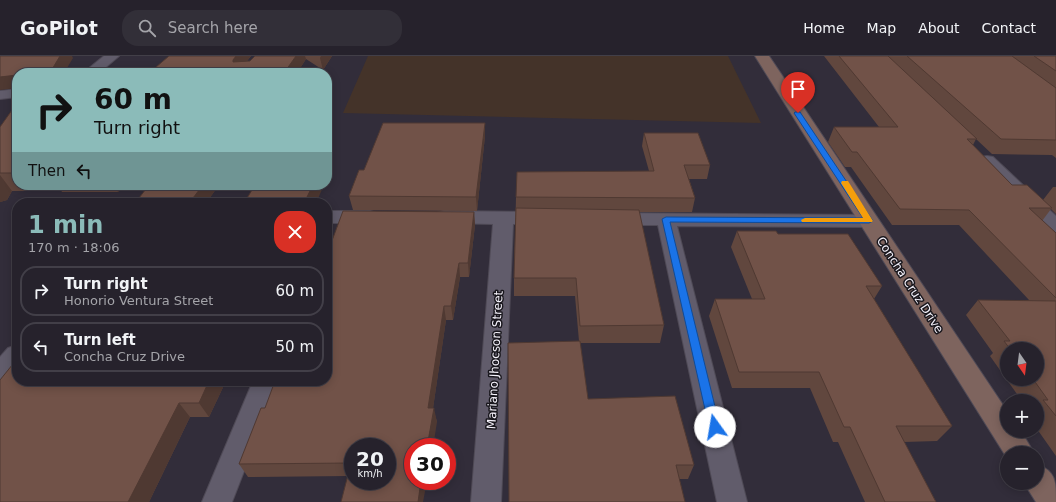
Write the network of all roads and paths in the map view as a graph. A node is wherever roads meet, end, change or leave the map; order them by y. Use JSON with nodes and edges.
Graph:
{"nodes":[{"id":1,"x":112,"y":56,"type":"edge"},
{"id":2,"x":762,"y":56,"type":"edge"},
{"id":3,"x":96,"y":68,"type":"edge"},
{"id":4,"x":12,"y":94,"type":"edge"},
{"id":5,"x":0,"y":95,"type":"edge"},
{"id":6,"x":975,"y":150,"type":"edge"},
{"id":7,"x":387,"y":217,"type":"edge"},
{"id":8,"x":427,"y":217,"type":"edge"},
{"id":9,"x":503,"y":218,"type":"junction"},
{"id":10,"x":567,"y":218,"type":"edge"},
{"id":11,"x":590,"y":218,"type":"edge"},
{"id":12,"x":666,"y":219,"type":"junction"},
{"id":13,"x":332,"y":221,"type":"edge"},
{"id":14,"x":869,"y":221,"type":"junction"},
{"id":15,"x":1056,"y":227,"type":"edge"},
{"id":16,"x":12,"y":360,"type":"edge"},
{"id":17,"x":0,"y":375,"type":"edge"},
{"id":18,"x":264,"y":386,"type":"edge"},
{"id":19,"x":1015,"y":446,"type":"edge"},
{"id":20,"x":1044,"y":488,"type":"edge"},
{"id":21,"x":217,"y":502,"type":"edge"},
{"id":22,"x":486,"y":502,"type":"edge"},
{"id":23,"x":732,"y":502,"type":"edge"},
{"id":24,"x":1054,"y":502,"type":"edge"}],
"edges":[{"from":1,"to":3,"type":"street"},
{"from":2,"to":14,"type":"street","name":"Concha Cruz Drive"},
{"from":4,"to":5,"type":"street"},
{"from":6,"to":15,"type":"street"},
{"from":7,"to":13,"type":"street"},
{"from":8,"to":9,"type":"street"},
{"from":9,"to":10,"type":"street"},
{"from":9,"to":22,"type":"street","name":"Mariano Jhocson Street"},
{"from":11,"to":12,"type":"street"},
{"from":12,"to":14,"type":"street"},
{"from":12,"to":23,"type":"street"},
{"from":14,"to":19,"type":"street","name":"Concha Cruz Drive"},
{"from":16,"to":17,"type":"street"},
{"from":18,"to":21,"type":"street"},
{"from":20,"to":24,"type":"street"}]}
